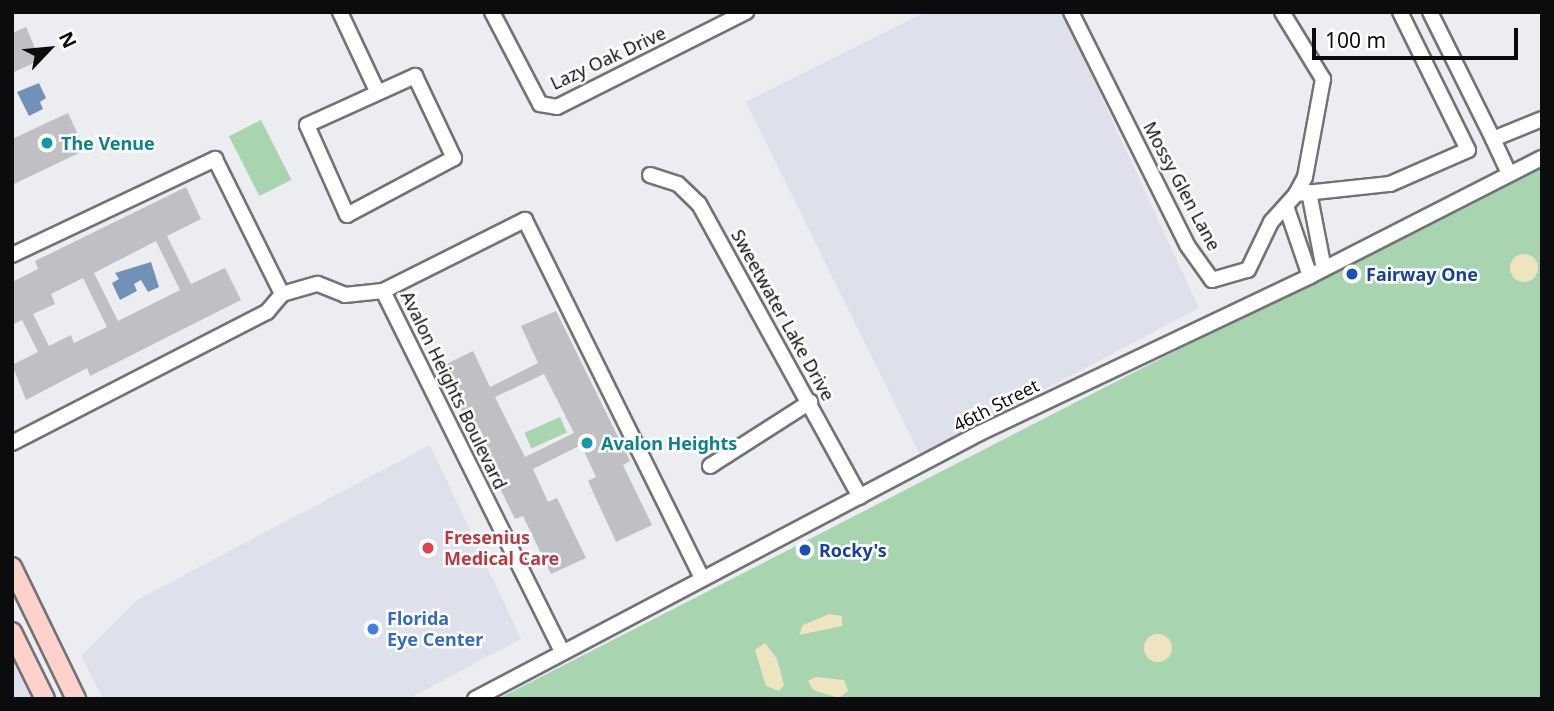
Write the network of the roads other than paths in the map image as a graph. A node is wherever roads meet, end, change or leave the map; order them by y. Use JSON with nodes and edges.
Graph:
{"nodes":[{"id":1,"x":340,"y":12,"type":"edge"},
{"id":2,"x":492,"y":12,"type":"edge"},
{"id":3,"x":746,"y":12,"type":"edge"},
{"id":4,"x":1071,"y":12,"type":"edge"},
{"id":5,"x":1282,"y":12,"type":"edge"},
{"id":6,"x":1400,"y":12,"type":"edge"},
{"id":7,"x":1430,"y":12,"type":"edge"},
{"id":8,"x":376,"y":89,"type":"junction"},
{"id":9,"x":1542,"y":119,"type":"edge"},
{"id":10,"x":1493,"y":139,"type":"junction"},
{"id":11,"x":1542,"y":158,"type":"edge"},
{"id":12,"x":1509,"y":174,"type":"junction"},
{"id":13,"x":650,"y":175,"type":"dead end"},
{"id":14,"x":1307,"y":193,"type":"junction"},
{"id":15,"x":1287,"y":209,"type":"junction"},
{"id":16,"x":12,"y":255,"type":"edge"},
{"id":17,"x":1324,"y":269,"type":"junction"},
{"id":18,"x":1310,"y":276,"type":"junction"},
{"id":19,"x":383,"y":291,"type":"junction"},
{"id":20,"x":282,"y":294,"type":"junction"},
{"id":21,"x":810,"y":402,"type":"junction"},
{"id":22,"x":12,"y":443,"type":"edge"},
{"id":23,"x":710,"y":466,"type":"dead end"},
{"id":24,"x":860,"y":497,"type":"junction"},
{"id":25,"x":12,"y":567,"type":"edge"},
{"id":26,"x":702,"y":578,"type":"junction"},
{"id":27,"x":12,"y":632,"type":"edge"},
{"id":28,"x":562,"y":652,"type":"junction"},
{"id":29,"x":45,"y":699,"type":"edge"},
{"id":30,"x":76,"y":699,"type":"edge"},
{"id":31,"x":475,"y":699,"type":"edge"}],
"edges":[{"from":1,"to":8,"type":"street"},
{"from":2,"to":3,"type":"street","name":"Lazy Oak Drive"},
{"from":4,"to":15,"type":"street","name":"Mossy Glen Lane"},
{"from":5,"to":14,"type":"street","name":"Mossy Glen Lane"},
{"from":6,"to":14,"type":"street"},
{"from":7,"to":10,"type":"street"},
{"from":8,"to":8,"type":"street"},
{"from":9,"to":10,"type":"street"},
{"from":10,"to":12,"type":"street"},
{"from":11,"to":12,"type":"street","name":"46th Street"},
{"from":12,"to":17,"type":"street","name":"46th Street"},
{"from":13,"to":21,"type":"street","name":"Sweetwater Lake Drive"},
{"from":14,"to":15,"type":"street","name":"Mossy Glen Lane"},
{"from":14,"to":17,"type":"street"},
{"from":15,"to":18,"type":"street"},
{"from":16,"to":20,"type":"street"},
{"from":17,"to":18,"type":"street","name":"46th Street"},
{"from":18,"to":24,"type":"street","name":"46th Street"},
{"from":19,"to":20,"type":"street","name":"Avalon Heights Boulevard"},
{"from":19,"to":26,"type":"street"},
{"from":19,"to":28,"type":"street","name":"Avalon Heights Boulevard"},
{"from":20,"to":22,"type":"street","name":"Avalon Heights Boulevard"},
{"from":21,"to":23,"type":"street"},
{"from":21,"to":24,"type":"street","name":"Sweetwater Lake Drive"},
{"from":24,"to":26,"type":"street","name":"46th Street"},
{"from":25,"to":30,"type":"main road"},
{"from":26,"to":28,"type":"street","name":"46th Street"},
{"from":27,"to":29,"type":"main road"},
{"from":28,"to":31,"type":"street","name":"46th Street"}]}
